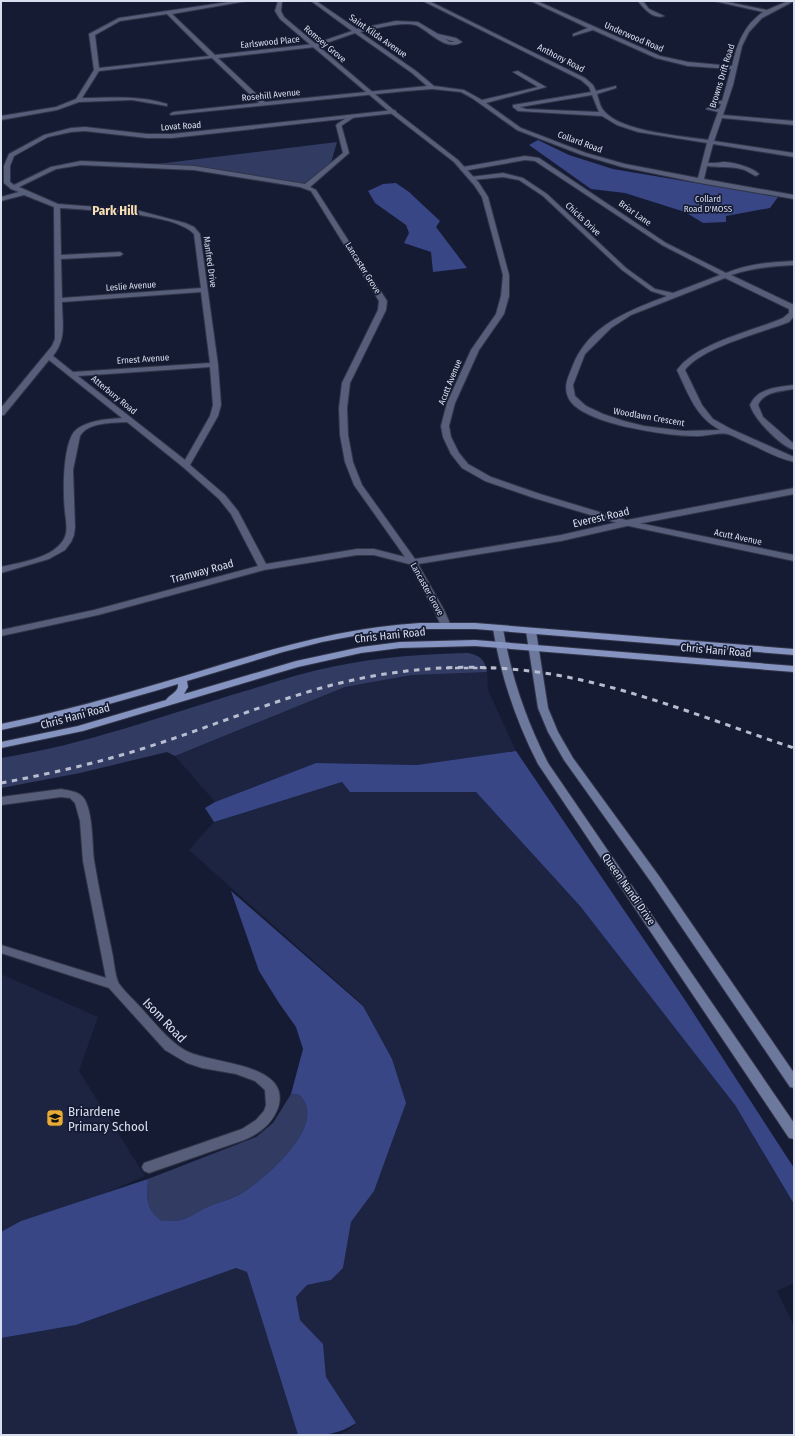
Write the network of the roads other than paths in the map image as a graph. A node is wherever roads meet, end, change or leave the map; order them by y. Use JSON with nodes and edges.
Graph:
{"nodes":[{"id":1,"x":245,"y":1,"type":"edge"},
{"id":2,"x":280,"y":1,"type":"edge"},
{"id":3,"x":313,"y":1,"type":"edge"},
{"id":4,"x":425,"y":1,"type":"edge"},
{"id":5,"x":533,"y":1,"type":"edge"},
{"id":6,"x":640,"y":1,"type":"edge"},
{"id":7,"x":716,"y":1,"type":"edge"},
{"id":8,"x":793,"y":1,"type":"edge"},
{"id":9,"x":167,"y":12,"type":"junction"},
{"id":10,"x":768,"y":12,"type":"junction"},
{"id":11,"x":661,"y":16,"type":"dead end"},
{"id":12,"x":593,"y":28,"type":"junction"},
{"id":13,"x":357,"y":31,"type":"junction"},
{"id":14,"x":574,"y":35,"type":"dead end"},
{"id":15,"x":438,"y":36,"type":"dead end"},
{"id":16,"x":314,"y":45,"type":"junction"},
{"id":17,"x":528,"y":46,"type":"dead end"},
{"id":18,"x":521,"y":48,"type":"junction"},
{"id":19,"x":213,"y":56,"type":"junction"},
{"id":20,"x":734,"y":68,"type":"junction"},
{"id":21,"x":97,"y":70,"type":"junction"},
{"id":22,"x":516,"y":72,"type":"dead end"},
{"id":23,"x":432,"y":87,"type":"junction"},
{"id":24,"x":614,"y":87,"type":"dead end"},
{"id":25,"x":594,"y":92,"type":"junction"},
{"id":26,"x":371,"y":93,"type":"junction"},
{"id":27,"x":78,"y":100,"type":"junction"},
{"id":28,"x":481,"y":102,"type":"junction"},
{"id":29,"x":714,"y":102,"type":"dead end"},
{"id":30,"x":724,"y":103,"type":"junction"},
{"id":31,"x":165,"y":105,"type":"dead end"},
{"id":32,"x":264,"y":105,"type":"junction"},
{"id":33,"x":709,"y":110,"type":"dead end"},
{"id":34,"x":394,"y":112,"type":"junction"},
{"id":35,"x":720,"y":113,"type":"junction"},
{"id":36,"x":173,"y":114,"type":"dead end"},
{"id":37,"x":603,"y":114,"type":"junction"},
{"id":38,"x":351,"y":117,"type":"junction"},
{"id":39,"x":1,"y":118,"type":"edge"},
{"id":40,"x":794,"y":123,"type":"edge"},
{"id":41,"x":339,"y":124,"type":"joint"},
{"id":42,"x":622,"y":124,"type":"junction"},
{"id":43,"x":613,"y":129,"type":"dead end"},
{"id":44,"x":711,"y":142,"type":"junction"},
{"id":45,"x":11,"y":155,"type":"junction"},
{"id":46,"x":794,"y":155,"type":"edge"},
{"id":47,"x":1,"y":156,"type":"edge"},
{"id":48,"x":704,"y":164,"type":"junction"},
{"id":49,"x":463,"y":169,"type":"junction"},
{"id":50,"x":756,"y":174,"type":"dead end"},
{"id":51,"x":472,"y":178,"type":"junction"},
{"id":52,"x":700,"y":181,"type":"junction"},
{"id":53,"x":307,"y":186,"type":"junction"},
{"id":54,"x":12,"y":188,"type":"junction"},
{"id":55,"x":24,"y":193,"type":"junction"},
{"id":56,"x":794,"y":196,"type":"edge"},
{"id":57,"x":1,"y":200,"type":"edge"},
{"id":58,"x":57,"y":206,"type":"junction"},
{"id":59,"x":120,"y":254,"type":"dead end"},
{"id":60,"x":58,"y":257,"type":"junction"},
{"id":61,"x":794,"y":263,"type":"edge"},
{"id":62,"x":726,"y":275,"type":"junction"},
{"id":63,"x":205,"y":290,"type":"junction"},
{"id":64,"x":675,"y":295,"type":"junction"},
{"id":65,"x":58,"y":300,"type":"junction"},
{"id":66,"x":793,"y":307,"type":"edge"},
{"id":67,"x":48,"y":356,"type":"junction"},
{"id":68,"x":214,"y":365,"type":"junction"},
{"id":69,"x":73,"y":374,"type":"junction"},
{"id":70,"x":794,"y":387,"type":"edge"},
{"id":71,"x":1,"y":413,"type":"edge"},
{"id":72,"x":129,"y":420,"type":"junction"},
{"id":73,"x":728,"y":431,"type":"junction"},
{"id":74,"x":794,"y":448,"type":"edge"},
{"id":75,"x":794,"y":460,"type":"edge"},
{"id":76,"x":186,"y":465,"type":"junction"},
{"id":77,"x":794,"y":491,"type":"edge"},
{"id":78,"x":627,"y":523,"type":"junction"},
{"id":79,"x":794,"y":558,"type":"edge"},
{"id":80,"x":412,"y":562,"type":"junction"},
{"id":81,"x":263,"y":567,"type":"junction"},
{"id":82,"x":1,"y":570,"type":"edge"},
{"id":83,"x":446,"y":626,"type":"junction"},
{"id":84,"x":498,"y":629,"type":"junction"},
{"id":85,"x":531,"y":632,"type":"junction"},
{"id":86,"x":1,"y":634,"type":"edge"},
{"id":87,"x":501,"y":645,"type":"junction"},
{"id":88,"x":533,"y":648,"type":"junction"},
{"id":89,"x":794,"y":652,"type":"edge"},
{"id":90,"x":794,"y":669,"type":"edge"},
{"id":91,"x":182,"y":680,"type":"junction"},
{"id":92,"x":168,"y":702,"type":"junction"},
{"id":93,"x":1,"y":727,"type":"edge"},
{"id":94,"x":1,"y":746,"type":"edge"},
{"id":95,"x":1,"y":801,"type":"edge"},
{"id":96,"x":1,"y":949,"type":"edge"},
{"id":97,"x":112,"y":985,"type":"junction"},
{"id":98,"x":794,"y":1083,"type":"edge"},
{"id":99,"x":794,"y":1134,"type":"edge"},
{"id":100,"x":149,"y":1167,"type":"dead end"}],
"edges":[{"from":1,"to":9,"type":"street"},
{"from":2,"to":16,"type":"street","name":"Romsey Grove"},
{"from":3,"to":13,"type":"street","name":"Saint Kilda Avenue"},
{"from":4,"to":18,"type":"street","name":"Anthony Road"},
{"from":5,"to":12,"type":"street","name":"Underwood Road"},
{"from":6,"to":11,"type":"street"},
{"from":7,"to":10,"type":"street"},
{"from":8,"to":10,"type":"street","name":"Browns Drift Road"},
{"from":9,"to":19,"type":"street"},
{"from":9,"to":21,"type":"street"},
{"from":10,"to":20,"type":"street","name":"Browns Drift Road"},
{"from":12,"to":14,"type":"street"},
{"from":12,"to":20,"type":"street","name":"Underwood Road"},
{"from":13,"to":15,"type":"street","name":"Earlswood Place"},
{"from":13,"to":16,"type":"street","name":"Earlswood Place"},
{"from":13,"to":23,"type":"street","name":"Saint Kilda Avenue"},
{"from":16,"to":19,"type":"street","name":"Earlswood Place"},
{"from":16,"to":26,"type":"street","name":"Romsey Grove"},
{"from":17,"to":18,"type":"street"},
{"from":18,"to":25,"type":"street","name":"Anthony Road"},
{"from":19,"to":21,"type":"street","name":"Earlswood Place"},
{"from":19,"to":32,"type":"street"},
{"from":20,"to":30,"type":"street","name":"Browns Drift Road"},
{"from":21,"to":27,"type":"street"},
{"from":22,"to":28,"type":"street"},
{"from":23,"to":26,"type":"street","name":"Collard Road"},
{"from":23,"to":28,"type":"street","name":"Collard Road"},
{"from":24,"to":25,"type":"street"},
{"from":25,"to":37,"type":"street","name":"Anthony Road"},
{"from":25,"to":37,"type":"street"},
{"from":26,"to":32,"type":"street","name":"Rosehill Avenue"},
{"from":26,"to":34,"type":"street","name":"Acutt Avenue"},
{"from":27,"to":31,"type":"street"},
{"from":27,"to":39,"type":"street"},
{"from":28,"to":52,"type":"street","name":"Collard Road"},
{"from":29,"to":30,"type":"street"},
{"from":30,"to":35,"type":"street","name":"Browns Drift Road"},
{"from":32,"to":36,"type":"street","name":"Rosehill Avenue"},
{"from":33,"to":35,"type":"street"},
{"from":34,"to":38,"type":"street","name":"Lovat Road"},
{"from":34,"to":49,"type":"street","name":"Acutt Avenue"},
{"from":35,"to":40,"type":"street"},
{"from":35,"to":44,"type":"street","name":"Browns Drift Road"},
{"from":37,"to":42,"type":"street"},
{"from":38,"to":41,"type":"street"},
{"from":38,"to":45,"type":"street","name":"Lovat Road"},
{"from":41,"to":53,"type":"street"},
{"from":42,"to":43,"type":"street"},
{"from":42,"to":44,"type":"street"},
{"from":44,"to":46,"type":"street"},
{"from":44,"to":48,"type":"street","name":"Browns Drift Road"},
{"from":45,"to":47,"type":"street"},
{"from":45,"to":54,"type":"street"},
{"from":48,"to":50,"type":"street"},
{"from":48,"to":52,"type":"street","name":"Browns Drift Road"},
{"from":49,"to":51,"type":"street","name":"Acutt Avenue"},
{"from":49,"to":62,"type":"street","name":"Briar Lane"},
{"from":51,"to":64,"type":"street","name":"Chicks Drive"},
{"from":51,"to":78,"type":"street","name":"Acutt Avenue"},
{"from":52,"to":56,"type":"street","name":"Collard Road"},
{"from":53,"to":54,"type":"street"},
{"from":53,"to":80,"type":"street","name":"Lancaster Grove"},
{"from":54,"to":55,"type":"street","name":"Manfred Drive"},
{"from":55,"to":57,"type":"street"},
{"from":55,"to":58,"type":"street","name":"Manfred Drive"},
{"from":58,"to":60,"type":"street"},
{"from":58,"to":63,"type":"street","name":"Manfred Drive"},
{"from":59,"to":60,"type":"street"},
{"from":60,"to":65,"type":"street"},
{"from":61,"to":62,"type":"street","name":"Woodlawn Crescent"},
{"from":62,"to":64,"type":"street","name":"Woodlawn Crescent"},
{"from":62,"to":66,"type":"street","name":"Briar Lane"},
{"from":63,"to":65,"type":"street","name":"Leslie Avenue"},
{"from":63,"to":68,"type":"street","name":"Manfred Drive"},
{"from":64,"to":73,"type":"street","name":"Woodlawn Crescent"},
{"from":65,"to":67,"type":"street"},
{"from":66,"to":73,"type":"street"},
{"from":67,"to":69,"type":"street","name":"Atterbury Road"},
{"from":67,"to":71,"type":"street"},
{"from":68,"to":69,"type":"street","name":"Ernest Avenue"},
{"from":68,"to":76,"type":"street","name":"Manfred Drive"},
{"from":69,"to":72,"type":"street","name":"Atterbury Road"},
{"from":70,"to":74,"type":"street"},
{"from":72,"to":76,"type":"street","name":"Atterbury Road"},
{"from":72,"to":82,"type":"street"},
{"from":73,"to":75,"type":"street"},
{"from":76,"to":81,"type":"street","name":"Atterbury Road"},
{"from":77,"to":78,"type":"street","name":"Everest Road"},
{"from":78,"to":79,"type":"street","name":"Acutt Avenue"},
{"from":78,"to":80,"type":"street","name":"Everest Road"},
{"from":80,"to":81,"type":"street","name":"Tramway Road"},
{"from":80,"to":83,"type":"street","name":"Lancaster Grove"},
{"from":81,"to":86,"type":"street","name":"Tramway Road"},
{"from":83,"to":84,"type":"main road","name":"Chris Hani Road"},
{"from":83,"to":91,"type":"main road","name":"Chris Hani Road"},
{"from":84,"to":85,"type":"main road","name":"Chris Hani Road"},
{"from":84,"to":87,"type":"main road","name":"Queen Nandi Drive"},
{"from":85,"to":88,"type":"main road"},
{"from":85,"to":89,"type":"main road","name":"Chris Hani Road"},
{"from":87,"to":88,"type":"main road","name":"Chris Hani Road"},
{"from":87,"to":92,"type":"main road","name":"Chris Hani Road"},
{"from":87,"to":99,"type":"main road","name":"Queen Nandi Drive"},
{"from":88,"to":90,"type":"main road","name":"Chris Hani Road"},
{"from":88,"to":98,"type":"main road"},
{"from":91,"to":92,"type":"main road"},
{"from":91,"to":93,"type":"main road","name":"Chris Hani Road"},
{"from":92,"to":94,"type":"main road","name":"Chris Hani Road"},
{"from":95,"to":97,"type":"street"},
{"from":96,"to":97,"type":"street"},
{"from":97,"to":100,"type":"street","name":"Isom Road"}]}
